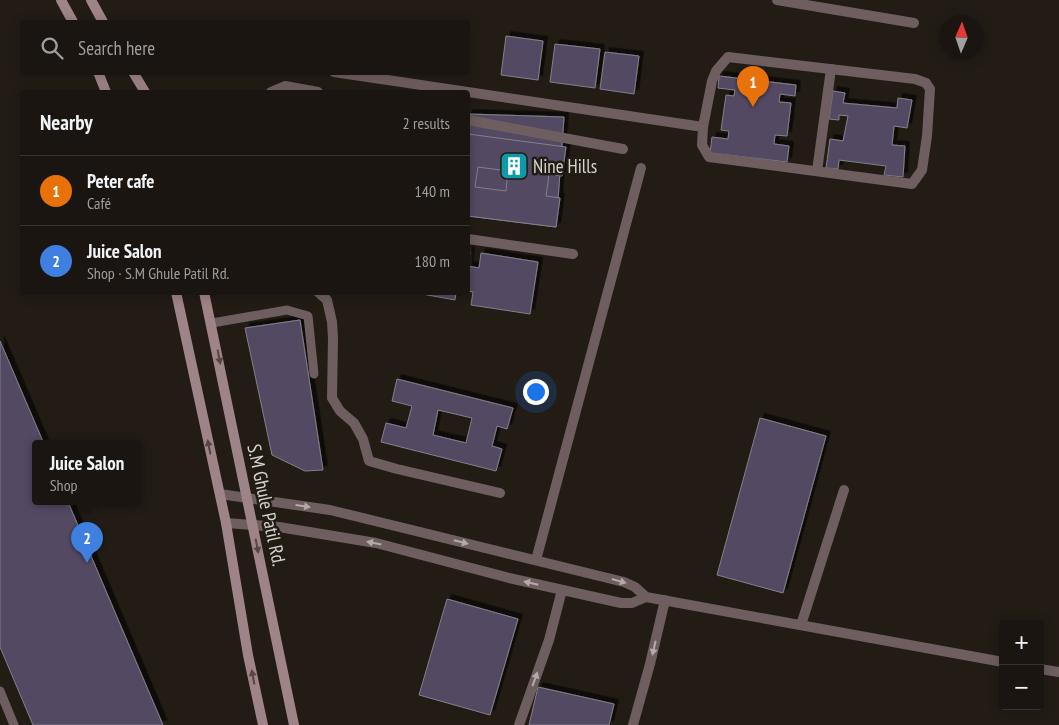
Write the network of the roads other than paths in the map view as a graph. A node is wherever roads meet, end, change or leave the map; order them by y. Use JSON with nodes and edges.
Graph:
{"nodes":[{"id":1,"x":61,"y":0,"type":"edge"},
{"id":2,"x":91,"y":0,"type":"edge"},
{"id":3,"x":777,"y":0,"type":"edge"},
{"id":4,"x":72,"y":20,"type":"edge"},
{"id":5,"x":102,"y":20,"type":"edge"},
{"id":6,"x":914,"y":23,"type":"dead end"},
{"id":7,"x":831,"y":69,"type":"junction"},
{"id":8,"x":99,"y":75,"type":"edge"},
{"id":9,"x":135,"y":75,"type":"edge"},
{"id":10,"x":354,"y":75,"type":"edge"},
{"id":11,"x":105,"y":90,"type":"edge"},
{"id":12,"x":144,"y":90,"type":"edge"},
{"id":13,"x":276,"y":90,"type":"edge"},
{"id":14,"x":307,"y":90,"type":"edge"},
{"id":15,"x":455,"y":90,"type":"edge"},
{"id":16,"x":470,"y":92,"type":"edge"},
{"id":17,"x":470,"y":120,"type":"edge"},
{"id":18,"x":703,"y":127,"type":"junction"},
{"id":19,"x":623,"y":149,"type":"dead end"},
{"id":20,"x":642,"y":168,"type":"dead end"},
{"id":21,"x":817,"y":171,"type":"junction"},
{"id":22,"x":470,"y":239,"type":"edge"},
{"id":23,"x":573,"y":254,"type":"dead end"},
{"id":24,"x":177,"y":295,"type":"edge"},
{"id":25,"x":205,"y":295,"type":"edge"},
{"id":26,"x":321,"y":295,"type":"edge"},
{"id":27,"x":212,"y":323,"type":"junction"},
{"id":28,"x":314,"y":374,"type":"dead end"},
{"id":29,"x":844,"y":490,"type":"dead end"},
{"id":30,"x":500,"y":493,"type":"dead end"},
{"id":31,"x":220,"y":494,"type":"junction"},
{"id":32,"x":246,"y":498,"type":"junction"},
{"id":33,"x":226,"y":523,"type":"junction"},
{"id":34,"x":253,"y":525,"type":"junction"},
{"id":35,"x":536,"y":560,"type":"junction"},
{"id":36,"x":562,"y":590,"type":"junction"},
{"id":37,"x":646,"y":597,"type":"junction"},
{"id":38,"x":665,"y":600,"type":"junction"},
{"id":39,"x":801,"y":625,"type":"junction"},
{"id":40,"x":999,"y":661,"type":"edge"},
{"id":41,"x":1044,"y":670,"type":"edge"},
{"id":42,"x":1059,"y":672,"type":"edge"},
{"id":43,"x":0,"y":690,"type":"edge"},
{"id":44,"x":14,"y":725,"type":"edge"},
{"id":45,"x":262,"y":725,"type":"edge"},
{"id":46,"x":294,"y":725,"type":"edge"},
{"id":47,"x":519,"y":725,"type":"edge"},
{"id":48,"x":633,"y":725,"type":"edge"}],
"edges":[{"from":1,"to":4,"type":"street"},
{"from":2,"to":5,"type":"street"},
{"from":3,"to":6,"type":"street"},
{"from":7,"to":18,"type":"street"},
{"from":7,"to":21,"type":"street"},
{"from":7,"to":21,"type":"street"},
{"from":8,"to":11,"type":"street"},
{"from":9,"to":12,"type":"street"},
{"from":10,"to":15,"type":"street"},
{"from":13,"to":14,"type":"street"},
{"from":16,"to":18,"type":"street"},
{"from":17,"to":19,"type":"street"},
{"from":18,"to":21,"type":"street"},
{"from":20,"to":35,"type":"street"},
{"from":22,"to":23,"type":"street"},
{"from":31,"to":24,"type":"street","one_way":true},
{"from":25,"to":27,"type":"street","name":"S.M Ghule Patil Rd."},
{"from":26,"to":30,"type":"street"},
{"from":27,"to":28,"type":"lane"},
{"from":27,"to":32,"type":"street","name":"S.M Ghule Patil Rd.","one_way":true},
{"from":29,"to":39,"type":"street"},
{"from":31,"to":32,"type":"street"},
{"from":31,"to":33,"type":"street"},
{"from":32,"to":34,"type":"street","name":"S.M Ghule Patil Rd."},
{"from":32,"to":35,"type":"street","one_way":true},
{"from":33,"to":34,"type":"street"},
{"from":45,"to":33,"type":"street","one_way":true},
{"from":36,"to":34,"type":"street","one_way":true},
{"from":34,"to":46,"type":"street","name":"S.M Ghule Patil Rd.","one_way":true},
{"from":35,"to":37,"type":"street","one_way":true},
{"from":36,"to":37,"type":"street"},
{"from":47,"to":36,"type":"street","one_way":true},
{"from":37,"to":38,"type":"street"},
{"from":38,"to":39,"type":"street"},
{"from":38,"to":48,"type":"street","one_way":true},
{"from":39,"to":40,"type":"street"},
{"from":41,"to":42,"type":"street"},
{"from":43,"to":44,"type":"lane"}]}
